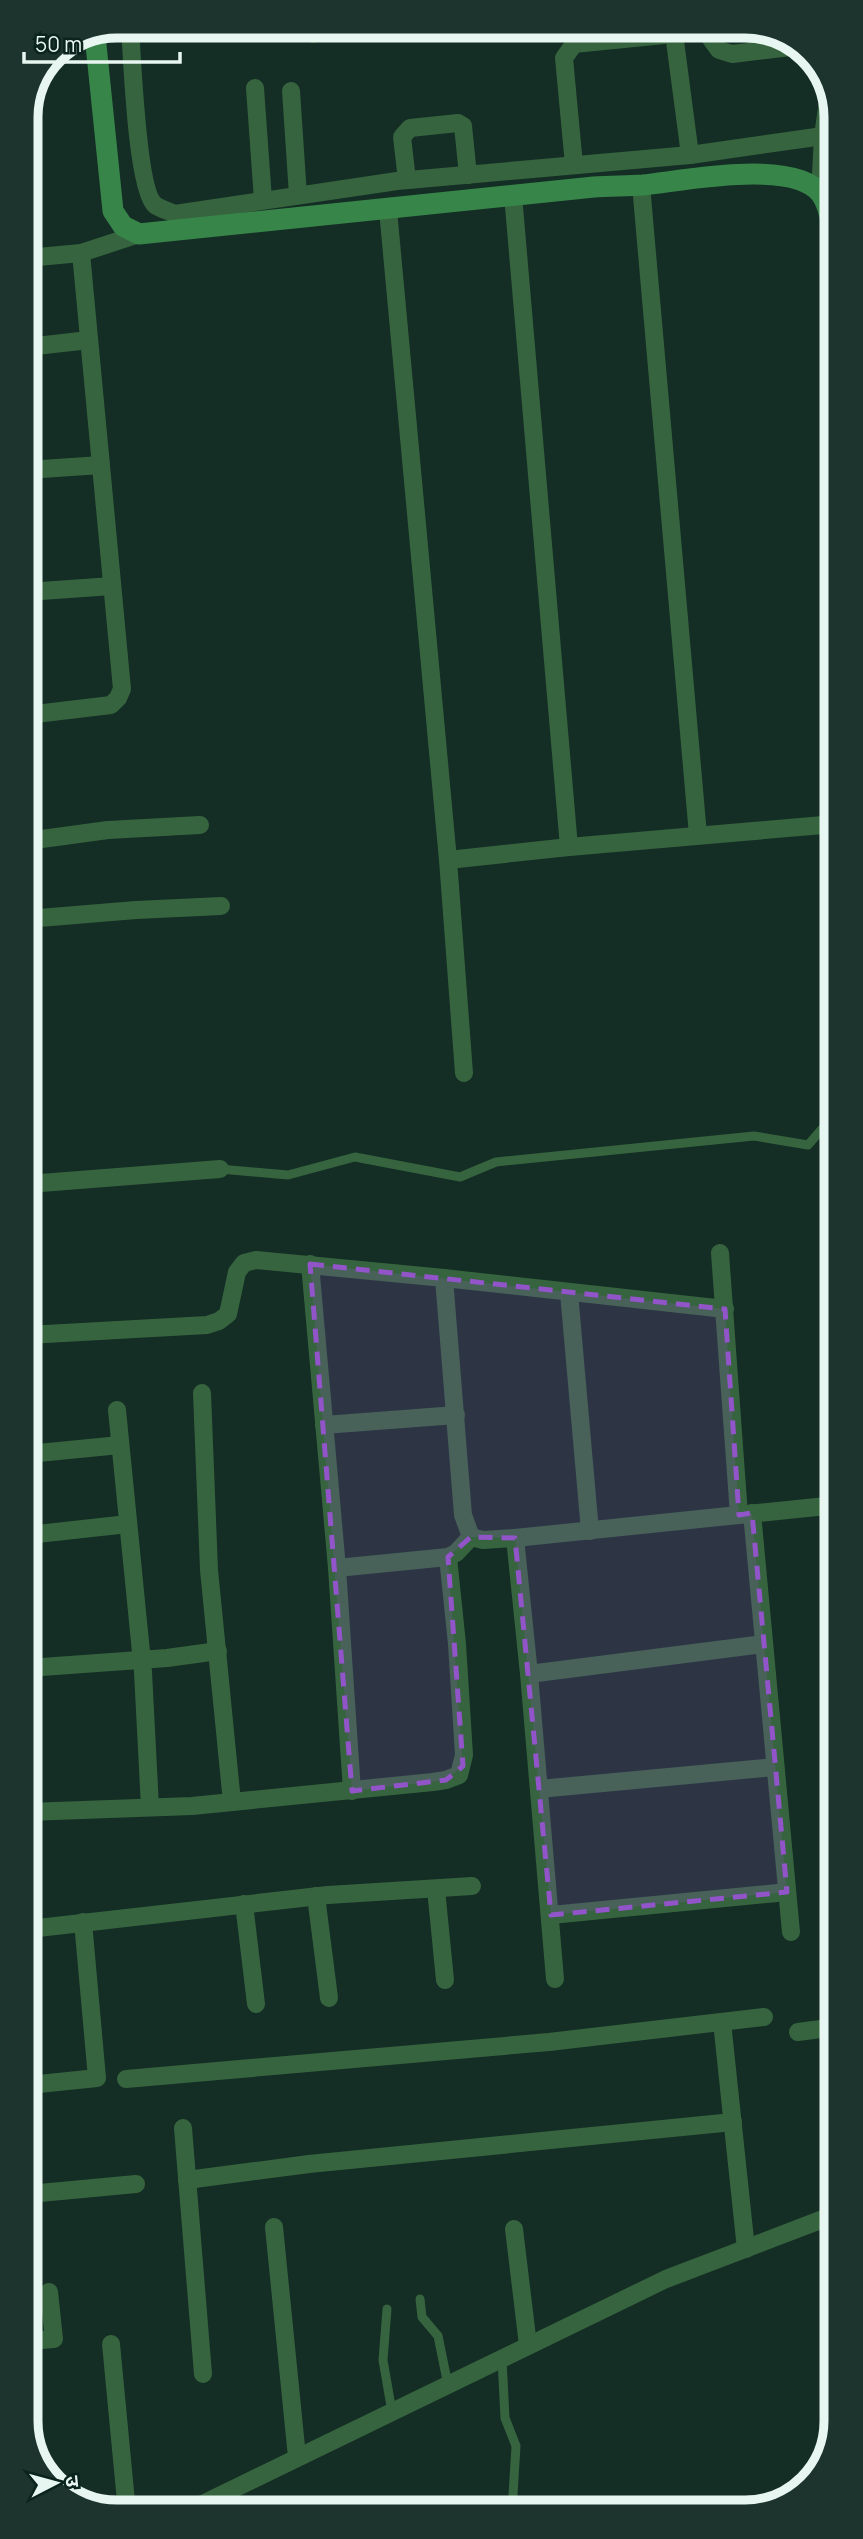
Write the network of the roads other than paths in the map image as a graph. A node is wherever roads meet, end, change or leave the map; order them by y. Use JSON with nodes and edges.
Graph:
{"nodes":[{"id":1,"x":131,"y":38,"type":"edge"},
{"id":2,"x":611,"y":39,"type":"edge"},
{"id":3,"x":674,"y":39,"type":"edge"},
{"id":4,"x":711,"y":39,"type":"edge"},
{"id":5,"x":96,"y":42,"type":"edge"},
{"id":6,"x":783,"y":48,"type":"edge"},
{"id":7,"x":255,"y":88,"type":"dead end"},
{"id":8,"x":291,"y":91,"type":"dead end"},
{"id":9,"x":824,"y":124,"type":"edge"},
{"id":10,"x":822,"y":136,"type":"junction"},
{"id":11,"x":690,"y":155,"type":"junction"},
{"id":12,"x":574,"y":165,"type":"junction"},
{"id":13,"x":824,"y":165,"type":"edge"},
{"id":14,"x":468,"y":175,"type":"junction"},
{"id":15,"x":407,"y":180,"type":"junction"},
{"id":16,"x":824,"y":180,"type":"edge"},
{"id":17,"x":641,"y":185,"type":"junction"},
{"id":18,"x":298,"y":195,"type":"junction"},
{"id":19,"x":513,"y":195,"type":"junction"},
{"id":20,"x":263,"y":200,"type":"junction"},
{"id":21,"x":388,"y":210,"type":"junction"},
{"id":22,"x":139,"y":234,"type":"junction"},
{"id":23,"x":81,"y":253,"type":"junction"},
{"id":24,"x":38,"y":257,"type":"edge"},
{"id":25,"x":89,"y":340,"type":"junction"},
{"id":26,"x":38,"y":346,"type":"edge"},
{"id":27,"x":101,"y":465,"type":"junction"},
{"id":28,"x":38,"y":469,"type":"edge"},
{"id":29,"x":113,"y":586,"type":"junction"},
{"id":30,"x":38,"y":591,"type":"edge"},
{"id":31,"x":38,"y":714,"type":"edge"},
{"id":32,"x":200,"y":825,"type":"dead end"},
{"id":33,"x":824,"y":825,"type":"edge"},
{"id":34,"x":698,"y":835,"type":"junction"},
{"id":35,"x":38,"y":840,"type":"edge"},
{"id":36,"x":569,"y":847,"type":"junction"},
{"id":37,"x":448,"y":860,"type":"junction"},
{"id":38,"x":221,"y":906,"type":"dead end"},
{"id":39,"x":38,"y":918,"type":"edge"},
{"id":40,"x":464,"y":1073,"type":"dead end"},
{"id":41,"x":824,"y":1127,"type":"edge"},
{"id":42,"x":220,"y":1170,"type":"joint"},
{"id":43,"x":38,"y":1183,"type":"edge"},
{"id":44,"x":720,"y":1253,"type":"dead end"},
{"id":45,"x":310,"y":1264,"type":"junction"},
{"id":46,"x":444,"y":1278,"type":"junction"},
{"id":47,"x":569,"y":1293,"type":"junction"},
{"id":48,"x":725,"y":1309,"type":"junction"},
{"id":49,"x":38,"y":1334,"type":"edge"},
{"id":50,"x":202,"y":1393,"type":"dead end"},
{"id":51,"x":117,"y":1410,"type":"dead end"},
{"id":52,"x":456,"y":1415,"type":"junction"},
{"id":53,"x":324,"y":1425,"type":"junction"},
{"id":54,"x":120,"y":1445,"type":"junction"},
{"id":55,"x":38,"y":1453,"type":"edge"},
{"id":56,"x":824,"y":1506,"type":"edge"},
{"id":57,"x":746,"y":1514,"type":"junction"},
{"id":58,"x":128,"y":1524,"type":"junction"},
{"id":59,"x":590,"y":1531,"type":"junction"},
{"id":60,"x":38,"y":1534,"type":"edge"},
{"id":61,"x":471,"y":1537,"type":"junction"},
{"id":62,"x":515,"y":1538,"type":"junction"},
{"id":63,"x":448,"y":1557,"type":"junction"},
{"id":64,"x":337,"y":1568,"type":"junction"},
{"id":65,"x":764,"y":1644,"type":"junction"},
{"id":66,"x":218,"y":1651,"type":"junction"},
{"id":67,"x":141,"y":1658,"type":"junction"},
{"id":68,"x":38,"y":1667,"type":"edge"},
{"id":69,"x":529,"y":1674,"type":"junction"},
{"id":70,"x":775,"y":1767,"type":"junction"},
{"id":71,"x":539,"y":1789,"type":"junction"},
{"id":72,"x":352,"y":1791,"type":"junction"},
{"id":73,"x":232,"y":1802,"type":"junction"},
{"id":74,"x":150,"y":1807,"type":"junction"},
{"id":75,"x":38,"y":1812,"type":"edge"},
{"id":76,"x":472,"y":1886,"type":"dead end"},
{"id":77,"x":436,"y":1889,"type":"junction"},
{"id":78,"x":787,"y":1892,"type":"junction"},
{"id":79,"x":316,"y":1896,"type":"junction"},
{"id":80,"x":244,"y":1903,"type":"junction"},
{"id":81,"x":551,"y":1915,"type":"junction"},
{"id":82,"x":83,"y":1923,"type":"junction"},
{"id":83,"x":38,"y":1928,"type":"edge"},
{"id":84,"x":791,"y":1932,"type":"dead end"},
{"id":85,"x":555,"y":1979,"type":"dead end"},
{"id":86,"x":445,"y":1980,"type":"dead end"},
{"id":87,"x":329,"y":1998,"type":"dead end"},
{"id":88,"x":256,"y":2004,"type":"dead end"},
{"id":89,"x":764,"y":2017,"type":"dead end"},
{"id":90,"x":722,"y":2022,"type":"junction"},
{"id":91,"x":824,"y":2029,"type":"edge"},
{"id":92,"x":798,"y":2032,"type":"dead end"},
{"id":93,"x":126,"y":2078,"type":"dead end"},
{"id":94,"x":38,"y":2084,"type":"edge"},
{"id":95,"x":733,"y":2122,"type":"junction"},
{"id":96,"x":183,"y":2128,"type":"dead end"},
{"id":97,"x":187,"y":2180,"type":"junction"},
{"id":98,"x":135,"y":2184,"type":"dead end"},
{"id":99,"x":38,"y":2193,"type":"edge"},
{"id":100,"x":824,"y":2219,"type":"edge"},
{"id":101,"x":274,"y":2227,"type":"dead end"},
{"id":102,"x":514,"y":2229,"type":"dead end"},
{"id":103,"x":746,"y":2249,"type":"junction"},
{"id":104,"x":49,"y":2292,"type":"dead end"},
{"id":105,"x":420,"y":2299,"type":"dead end"},
{"id":106,"x":387,"y":2309,"type":"dead end"},
{"id":107,"x":38,"y":2340,"type":"edge"},
{"id":108,"x":111,"y":2344,"type":"dead end"},
{"id":109,"x":528,"y":2345,"type":"junction"},
{"id":110,"x":502,"y":2358,"type":"junction"},
{"id":111,"x":203,"y":2374,"type":"dead end"},
{"id":112,"x":448,"y":2385,"type":"junction"},
{"id":113,"x":392,"y":2412,"type":"junction"},
{"id":114,"x":297,"y":2457,"type":"junction"},
{"id":115,"x":126,"y":2500,"type":"edge"},
{"id":116,"x":210,"y":2500,"type":"edge"},
{"id":117,"x":513,"y":2500,"type":"edge"}],
"edges":[{"from":1,"to":20,"type":"street"},
{"from":2,"to":12,"type":"street"},
{"from":3,"to":11,"type":"street"},
{"from":4,"to":6,"type":"street"},
{"from":5,"to":22,"type":"street"},
{"from":7,"to":20,"type":"street"},
{"from":8,"to":18,"type":"street"},
{"from":9,"to":10,"type":"street"},
{"from":10,"to":11,"type":"street"},
{"from":10,"to":13,"type":"street"},
{"from":11,"to":12,"type":"street"},
{"from":12,"to":14,"type":"street"},
{"from":14,"to":15,"type":"street"},
{"from":14,"to":15,"type":"street"},
{"from":15,"to":18,"type":"street"},
{"from":16,"to":17,"type":"street"},
{"from":17,"to":19,"type":"street"},
{"from":17,"to":34,"type":"street"},
{"from":18,"to":20,"type":"street"},
{"from":19,"to":21,"type":"street"},
{"from":19,"to":36,"type":"street"},
{"from":21,"to":22,"type":"street"},
{"from":21,"to":37,"type":"street"},
{"from":22,"to":23,"type":"street"},
{"from":23,"to":24,"type":"street"},
{"from":23,"to":25,"type":"street"},
{"from":25,"to":26,"type":"street"},
{"from":25,"to":27,"type":"street"},
{"from":27,"to":28,"type":"street"},
{"from":27,"to":29,"type":"street"},
{"from":29,"to":30,"type":"street"},
{"from":29,"to":31,"type":"street"},
{"from":32,"to":35,"type":"street"},
{"from":33,"to":34,"type":"street"},
{"from":34,"to":36,"type":"street"},
{"from":36,"to":37,"type":"street"},
{"from":37,"to":40,"type":"street"},
{"from":38,"to":39,"type":"street"},
{"from":41,"to":42,"type":"lane"},
{"from":42,"to":43,"type":"street"},
{"from":44,"to":48,"type":"street"},
{"from":45,"to":46,"type":"street"},
{"from":45,"to":49,"type":"street"},
{"from":45,"to":53,"type":"street"},
{"from":46,"to":47,"type":"street"},
{"from":46,"to":52,"type":"street"},
{"from":47,"to":48,"type":"street"},
{"from":47,"to":59,"type":"street"},
{"from":48,"to":57,"type":"street"},
{"from":50,"to":66,"type":"street"},
{"from":51,"to":54,"type":"street"},
{"from":52,"to":53,"type":"street"},
{"from":52,"to":61,"type":"street"},
{"from":53,"to":64,"type":"street"},
{"from":54,"to":55,"type":"street"},
{"from":54,"to":58,"type":"street"},
{"from":56,"to":57,"type":"street"},
{"from":57,"to":59,"type":"street"},
{"from":57,"to":65,"type":"street"},
{"from":58,"to":60,"type":"street"},
{"from":58,"to":67,"type":"street"},
{"from":59,"to":62,"type":"street"},
{"from":61,"to":62,"type":"street"},
{"from":61,"to":63,"type":"street"},
{"from":62,"to":69,"type":"street"},
{"from":63,"to":64,"type":"street"},
{"from":63,"to":72,"type":"street"},
{"from":64,"to":72,"type":"street"},
{"from":65,"to":69,"type":"street"},
{"from":65,"to":70,"type":"street"},
{"from":66,"to":67,"type":"street"},
{"from":66,"to":73,"type":"street"},
{"from":67,"to":68,"type":"street"},
{"from":67,"to":74,"type":"street"},
{"from":69,"to":71,"type":"street"},
{"from":70,"to":71,"type":"street"},
{"from":70,"to":78,"type":"street"},
{"from":71,"to":81,"type":"street"},
{"from":72,"to":73,"type":"street"},
{"from":73,"to":74,"type":"street"},
{"from":74,"to":75,"type":"street"},
{"from":76,"to":77,"type":"street"},
{"from":77,"to":79,"type":"street"},
{"from":77,"to":86,"type":"street"},
{"from":78,"to":81,"type":"street"},
{"from":78,"to":84,"type":"street"},
{"from":79,"to":80,"type":"street"},
{"from":79,"to":87,"type":"street"},
{"from":80,"to":82,"type":"street"},
{"from":80,"to":88,"type":"street"},
{"from":81,"to":85,"type":"street"},
{"from":82,"to":83,"type":"street"},
{"from":82,"to":94,"type":"street"},
{"from":89,"to":90,"type":"street"},
{"from":90,"to":93,"type":"street"},
{"from":90,"to":95,"type":"street"},
{"from":91,"to":92,"type":"street"},
{"from":95,"to":97,"type":"street"},
{"from":95,"to":103,"type":"street"},
{"from":96,"to":97,"type":"street"},
{"from":97,"to":111,"type":"street"},
{"from":98,"to":99,"type":"street"},
{"from":100,"to":103,"type":"street"},
{"from":101,"to":114,"type":"street"},
{"from":102,"to":109,"type":"street"},
{"from":103,"to":109,"type":"street"},
{"from":104,"to":107,"type":"street"},
{"from":105,"to":112,"type":"lane"},
{"from":106,"to":113,"type":"lane"},
{"from":108,"to":115,"type":"street"},
{"from":109,"to":110,"type":"street"},
{"from":110,"to":112,"type":"street"},
{"from":110,"to":117,"type":"lane"},
{"from":112,"to":113,"type":"street"},
{"from":113,"to":114,"type":"street"},
{"from":114,"to":116,"type":"street"}]}
